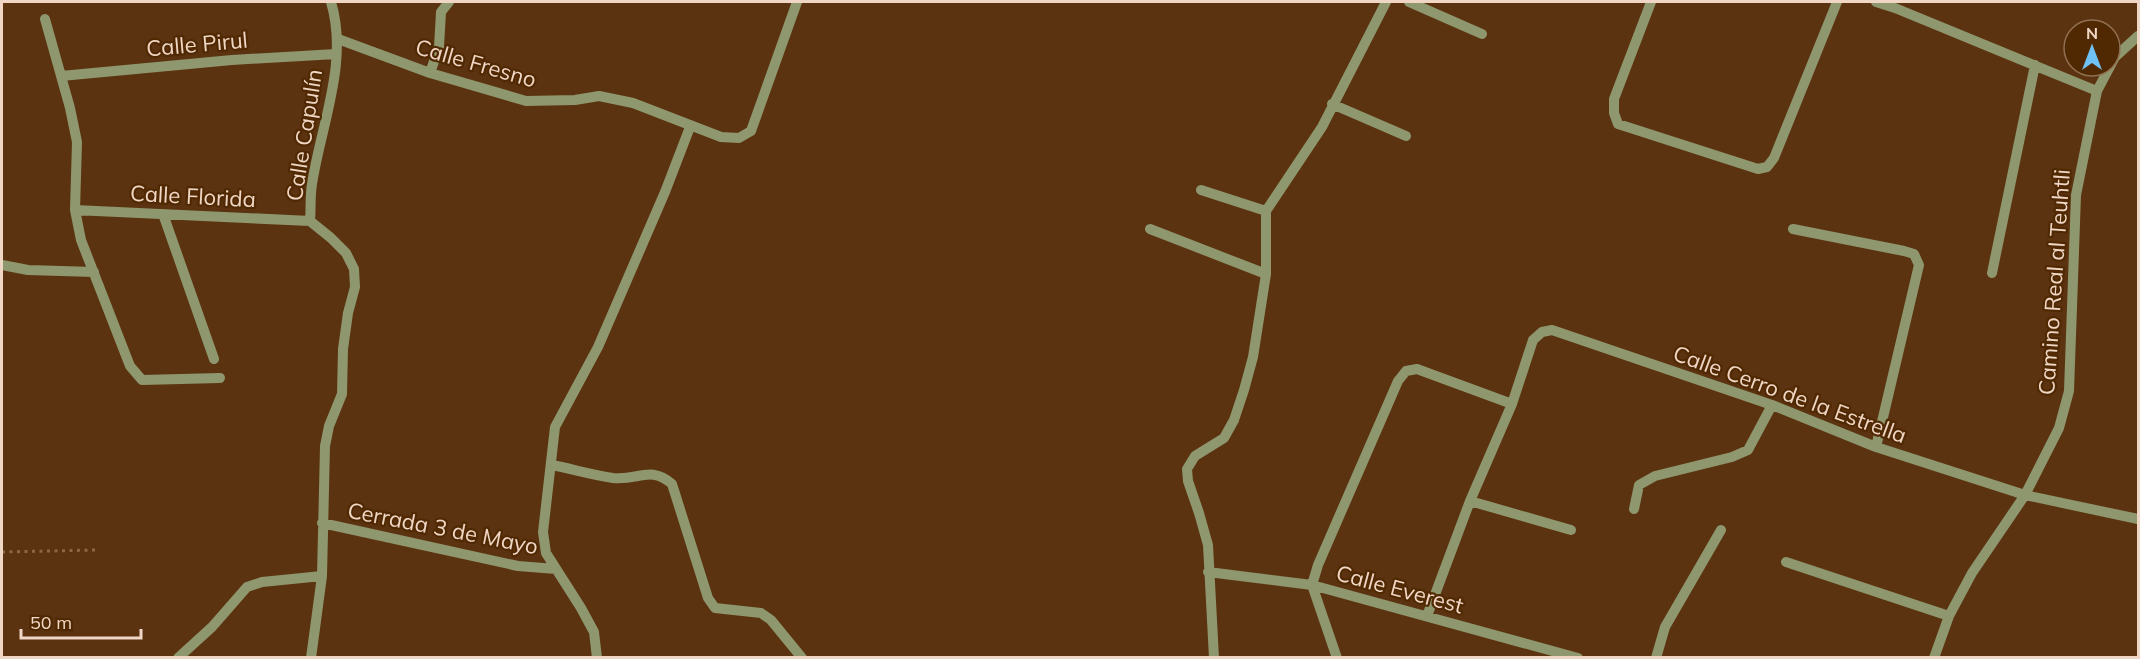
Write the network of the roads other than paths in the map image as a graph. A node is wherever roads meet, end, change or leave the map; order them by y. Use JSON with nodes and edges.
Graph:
{"nodes":[{"id":1,"x":331,"y":2,"type":"edge"},
{"id":2,"x":449,"y":2,"type":"edge"},
{"id":3,"x":797,"y":2,"type":"edge"},
{"id":4,"x":1386,"y":2,"type":"edge"},
{"id":5,"x":1409,"y":2,"type":"edge"},
{"id":6,"x":1651,"y":2,"type":"edge"},
{"id":7,"x":1837,"y":2,"type":"edge"},
{"id":8,"x":1876,"y":2,"type":"edge"},
{"id":9,"x":45,"y":19,"type":"dead end"},
{"id":10,"x":1482,"y":34,"type":"dead end"},
{"id":11,"x":2139,"y":36,"type":"edge"},
{"id":12,"x":338,"y":39,"type":"junction"},
{"id":13,"x":336,"y":54,"type":"junction"},
{"id":14,"x":2035,"y":64,"type":"junction"},
{"id":15,"x":430,"y":73,"type":"junction"},
{"id":16,"x":61,"y":76,"type":"junction"},
{"id":17,"x":2097,"y":91,"type":"junction"},
{"id":18,"x":1332,"y":104,"type":"junction"},
{"id":19,"x":690,"y":126,"type":"junction"},
{"id":20,"x":1406,"y":136,"type":"dead end"},
{"id":21,"x":1201,"y":190,"type":"dead end"},
{"id":22,"x":75,"y":210,"type":"junction"},
{"id":23,"x":1266,"y":212,"type":"junction"},
{"id":24,"x":163,"y":214,"type":"junction"},
{"id":25,"x":310,"y":221,"type":"junction"},
{"id":26,"x":1150,"y":229,"type":"dead end"},
{"id":27,"x":1793,"y":229,"type":"dead end"},
{"id":28,"x":2,"y":265,"type":"edge"},
{"id":29,"x":94,"y":272,"type":"junction"},
{"id":30,"x":1992,"y":273,"type":"dead end"},
{"id":31,"x":1266,"y":274,"type":"junction"},
{"id":32,"x":214,"y":359,"type":"dead end"},
{"id":33,"x":220,"y":378,"type":"dead end"},
{"id":34,"x":1512,"y":404,"type":"junction"},
{"id":35,"x":1772,"y":405,"type":"junction"},
{"id":36,"x":1876,"y":447,"type":"junction"},
{"id":37,"x":552,"y":465,"type":"junction"},
{"id":38,"x":2025,"y":495,"type":"junction"},
{"id":39,"x":1470,"y":501,"type":"junction"},
{"id":40,"x":1634,"y":509,"type":"dead end"},
{"id":41,"x":2139,"y":519,"type":"edge"},
{"id":42,"x":322,"y":523,"type":"junction"},
{"id":43,"x":1571,"y":530,"type":"dead end"},
{"id":44,"x":1721,"y":530,"type":"dead end"},
{"id":45,"x":1786,"y":562,"type":"dead end"},
{"id":46,"x":556,"y":569,"type":"junction"},
{"id":47,"x":1208,"y":572,"type":"junction"},
{"id":48,"x":322,"y":576,"type":"junction"},
{"id":49,"x":1312,"y":585,"type":"junction"},
{"id":50,"x":1427,"y":616,"type":"junction"},
{"id":51,"x":1949,"y":616,"type":"junction"},
{"id":52,"x":178,"y":657,"type":"edge"},
{"id":53,"x":311,"y":657,"type":"edge"},
{"id":54,"x":597,"y":657,"type":"edge"},
{"id":55,"x":802,"y":657,"type":"edge"},
{"id":56,"x":1214,"y":657,"type":"edge"},
{"id":57,"x":1337,"y":657,"type":"edge"},
{"id":58,"x":1578,"y":657,"type":"edge"},
{"id":59,"x":1656,"y":657,"type":"edge"},
{"id":60,"x":1934,"y":657,"type":"edge"}],
"edges":[{"from":1,"to":12,"type":"street"},
{"from":2,"to":15,"type":"street"},
{"from":3,"to":19,"type":"street","name":"Calle Fresno"},
{"from":4,"to":18,"type":"street"},
{"from":5,"to":10,"type":"street"},
{"from":6,"to":7,"type":"street"},
{"from":8,"to":14,"type":"street"},
{"from":9,"to":16,"type":"street"},
{"from":11,"to":17,"type":"street","name":"Camino Real al Teuhtli"},
{"from":12,"to":13,"type":"street","name":"Calle Capulín"},
{"from":12,"to":15,"type":"street","name":"Calle Fresno"},
{"from":13,"to":16,"type":"street","name":"Calle Pirul"},
{"from":13,"to":25,"type":"street","name":"Calle Capulín"},
{"from":14,"to":17,"type":"street"},
{"from":14,"to":30,"type":"street"},
{"from":15,"to":19,"type":"street","name":"Calle Fresno"},
{"from":16,"to":22,"type":"street"},
{"from":17,"to":38,"type":"street","name":"Camino Real al Teuhtli"},
{"from":18,"to":20,"type":"street"},
{"from":18,"to":23,"type":"street"},
{"from":19,"to":37,"type":"street"},
{"from":21,"to":23,"type":"street"},
{"from":22,"to":24,"type":"street","name":"Calle Florida"},
{"from":22,"to":29,"type":"street"},
{"from":23,"to":31,"type":"street"},
{"from":24,"to":25,"type":"street","name":"Calle Florida"},
{"from":24,"to":32,"type":"street"},
{"from":25,"to":42,"type":"street","name":"Calle Capulín"},
{"from":26,"to":31,"type":"street"},
{"from":27,"to":36,"type":"street"},
{"from":28,"to":29,"type":"street"},
{"from":29,"to":33,"type":"street"},
{"from":31,"to":47,"type":"street"},
{"from":34,"to":35,"type":"street","name":"Calle Cerro de la Estrella"},
{"from":34,"to":39,"type":"street"},
{"from":34,"to":49,"type":"street"},
{"from":35,"to":36,"type":"street","name":"Calle Cerro de la Estrella"},
{"from":35,"to":40,"type":"street"},
{"from":36,"to":38,"type":"street","name":"Calle Cerro de la Estrella"},
{"from":37,"to":46,"type":"street"},
{"from":37,"to":55,"type":"street"},
{"from":38,"to":41,"type":"street","name":"Calle Cerro de la Estrella"},
{"from":38,"to":51,"type":"street","name":"Camino Real al Teuhtli"},
{"from":39,"to":43,"type":"street"},
{"from":39,"to":50,"type":"street"},
{"from":42,"to":46,"type":"street","name":"Cerrada 3 de Mayo"},
{"from":42,"to":48,"type":"street","name":"Calle Capulín"},
{"from":44,"to":59,"type":"street"},
{"from":45,"to":51,"type":"street"},
{"from":46,"to":54,"type":"street"},
{"from":47,"to":49,"type":"street","name":"Calle Everest"},
{"from":47,"to":56,"type":"street"},
{"from":48,"to":52,"type":"street"},
{"from":48,"to":53,"type":"street","name":"Calle Capulín"},
{"from":49,"to":50,"type":"street","name":"Calle Everest"},
{"from":49,"to":57,"type":"street"},
{"from":50,"to":58,"type":"street","name":"Calle Everest"},
{"from":51,"to":60,"type":"street","name":"Camino Real al Teuhtli"}]}
